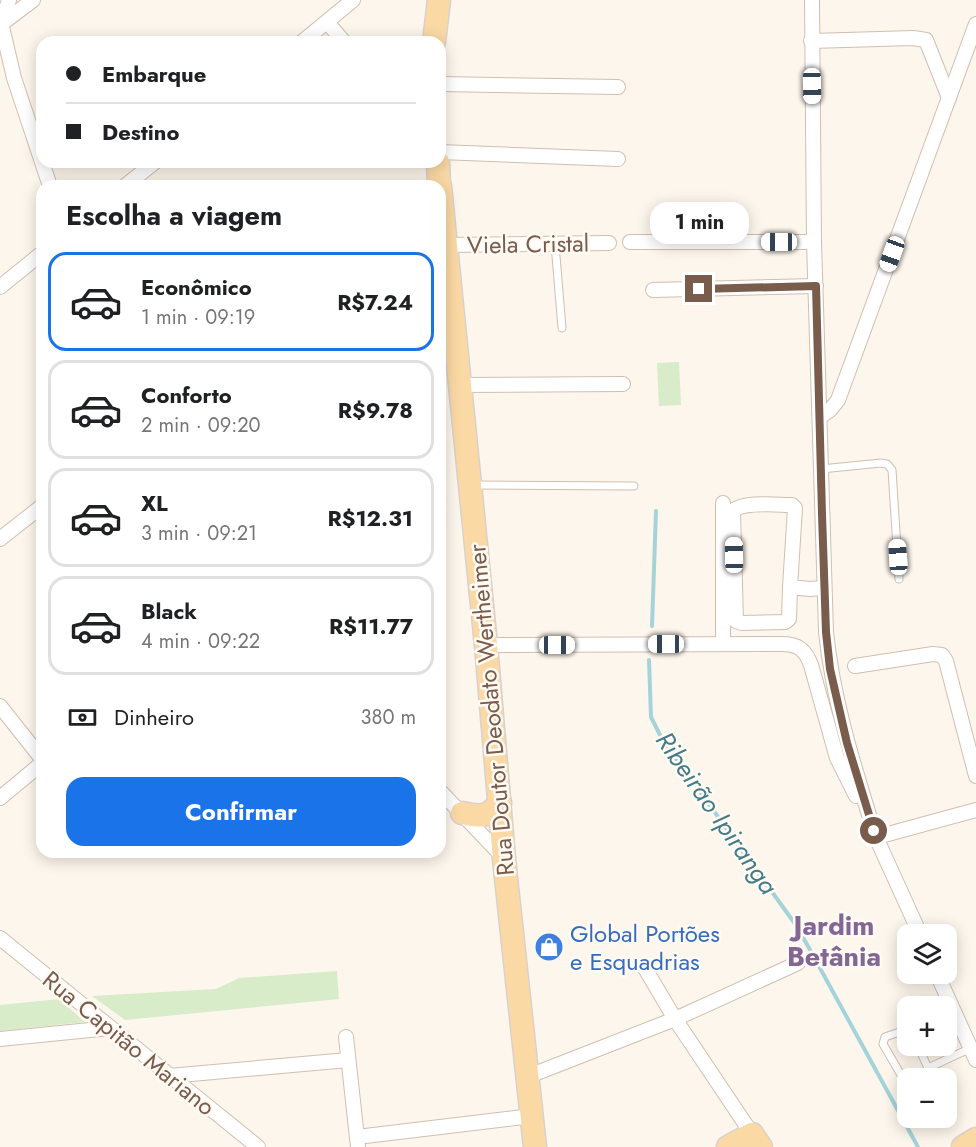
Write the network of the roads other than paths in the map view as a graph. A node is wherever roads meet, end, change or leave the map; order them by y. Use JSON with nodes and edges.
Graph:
{"nodes":[{"id":1,"x":9,"y":0,"type":"edge"},
{"id":2,"x":33,"y":0,"type":"edge"},
{"id":3,"x":353,"y":0,"type":"edge"},
{"id":4,"x":439,"y":0,"type":"edge"},
{"id":5,"x":812,"y":0,"type":"edge"},
{"id":6,"x":0,"y":22,"type":"edge"},
{"id":7,"x":327,"y":22,"type":"junction"},
{"id":8,"x":976,"y":24,"type":"edge"},
{"id":9,"x":310,"y":36,"type":"edge"},
{"id":10,"x":339,"y":36,"type":"edge"},
{"id":11,"x":435,"y":36,"type":"edge"},
{"id":12,"x":812,"y":41,"type":"junction"},
{"id":13,"x":446,"y":84,"type":"edge"},
{"id":14,"x":618,"y":87,"type":"dead end"},
{"id":15,"x":949,"y":98,"type":"junction"},
{"id":16,"x":36,"y":146,"type":"edge"},
{"id":17,"x":446,"y":152,"type":"edge"},
{"id":18,"x":618,"y":159,"type":"dead end"},
{"id":19,"x":147,"y":168,"type":"edge"},
{"id":20,"x":132,"y":180,"type":"edge"},
{"id":21,"x":630,"y":242,"type":"dead end"},
{"id":22,"x":814,"y":242,"type":"junction"},
{"id":23,"x":609,"y":243,"type":"dead end"},
{"id":24,"x":555,"y":244,"type":"junction"},
{"id":25,"x":446,"y":245,"type":"joint"},
{"id":26,"x":36,"y":258,"type":"edge"},
{"id":27,"x":449,"y":272,"type":"junction"},
{"id":28,"x":446,"y":279,"type":"edge"},
{"id":29,"x":816,"y":286,"type":"junction"},
{"id":30,"x":0,"y":287,"type":"edge"},
{"id":31,"x":653,"y":290,"type":"dead end"},
{"id":32,"x":562,"y":328,"type":"dead end"},
{"id":33,"x":623,"y":384,"type":"dead end"},
{"id":34,"x":458,"y":385,"type":"junction"},
{"id":35,"x":820,"y":417,"type":"junction"},
{"id":36,"x":821,"y":469,"type":"junction"},
{"id":37,"x":469,"y":484,"type":"junction"},
{"id":38,"x":634,"y":486,"type":"dead end"},
{"id":39,"x":723,"y":503,"type":"dead end"},
{"id":40,"x":36,"y":511,"type":"edge"},
{"id":41,"x":0,"y":539,"type":"edge"},
{"id":42,"x":899,"y":579,"type":"dead end"},
{"id":43,"x":790,"y":586,"type":"junction"},
{"id":44,"x":824,"y":588,"type":"junction"},
{"id":45,"x":723,"y":643,"type":"junction"},
{"id":46,"x":486,"y":645,"type":"junction"},
{"id":47,"x":855,"y":666,"type":"dead end"},
{"id":48,"x":0,"y":706,"type":"edge"},
{"id":49,"x":36,"y":753,"type":"edge"},
{"id":50,"x":36,"y":766,"type":"edge"},
{"id":51,"x":976,"y":776,"type":"edge"},
{"id":52,"x":446,"y":796,"type":"edge"},
{"id":53,"x":0,"y":798,"type":"edge"},
{"id":54,"x":500,"y":802,"type":"junction"},
{"id":55,"x":976,"y":810,"type":"edge"},
{"id":56,"x":462,"y":813,"type":"junction"},
{"id":57,"x":875,"y":834,"type":"junction"},
{"id":58,"x":504,"y":859,"type":"junction"},
{"id":59,"x":916,"y":924,"type":"edge"},
{"id":60,"x":0,"y":939,"type":"edge"},
{"id":61,"x":798,"y":963,"type":"dead end"},
{"id":62,"x":643,"y":965,"type":"dead end"},
{"id":63,"x":942,"y":984,"type":"edge"},
{"id":64,"x":675,"y":1019,"type":"junction"},
{"id":65,"x":110,"y":1028,"type":"junction"},
{"id":66,"x":897,"y":1033,"type":"edge"},
{"id":67,"x":346,"y":1037,"type":"dead end"},
{"id":68,"x":0,"y":1039,"type":"edge"},
{"id":69,"x":973,"y":1054,"type":"edge"},
{"id":70,"x":923,"y":1056,"type":"edge"},
{"id":71,"x":348,"y":1060,"type":"junction"},
{"id":72,"x":897,"y":1068,"type":"edge"},
{"id":73,"x":928,"y":1068,"type":"joint"},
{"id":74,"x":170,"y":1076,"type":"junction"},
{"id":75,"x":528,"y":1076,"type":"junction"},
{"id":76,"x":532,"y":1116,"type":"junction"},
{"id":77,"x":976,"y":1140,"type":"edge"},
{"id":78,"x":757,"y":1141,"type":"edge"},
{"id":79,"x":357,"y":1142,"type":"edge"},
{"id":80,"x":258,"y":1147,"type":"edge"},
{"id":81,"x":535,"y":1147,"type":"edge"},
{"id":82,"x":728,"y":1147,"type":"edge"},
{"id":83,"x":963,"y":1147,"type":"edge"}],
"edges":[{"from":1,"to":6,"type":"street"},
{"from":2,"to":6,"type":"street"},
{"from":3,"to":7,"type":"street"},
{"from":4,"to":11,"type":"main road"},
{"from":5,"to":12,"type":"street"},
{"from":6,"to":16,"type":"street"},
{"from":7,"to":9,"type":"street"},
{"from":7,"to":10,"type":"street"},
{"from":8,"to":15,"type":"street"},
{"from":12,"to":15,"type":"street"},
{"from":12,"to":22,"type":"street"},
{"from":13,"to":14,"type":"street"},
{"from":15,"to":35,"type":"street"},
{"from":17,"to":18,"type":"street"},
{"from":19,"to":20,"type":"street"},
{"from":21,"to":22,"type":"street"},
{"from":22,"to":29,"type":"street"},
{"from":23,"to":24,"type":"street","name":"Viela Cristal"},
{"from":24,"to":25,"type":"street","name":"Viela Cristal"},
{"from":24,"to":32,"type":"lane"},
{"from":25,"to":27,"type":"main road","name":"Rua Doutor Deodato Wertheimer"},
{"from":26,"to":30,"type":"street"},
{"from":27,"to":28,"type":"street"},
{"from":27,"to":34,"type":"main road","name":"Rua Doutor Deodato Wertheimer"},
{"from":29,"to":31,"type":"street"},
{"from":29,"to":35,"type":"street"},
{"from":33,"to":34,"type":"street"},
{"from":34,"to":37,"type":"main road","name":"Rua Doutor Deodato Wertheimer"},
{"from":35,"to":36,"type":"street"},
{"from":36,"to":42,"type":"lane"},
{"from":36,"to":44,"type":"street"},
{"from":37,"to":38,"type":"lane"},
{"from":37,"to":46,"type":"main road","name":"Rua Doutor Deodato Wertheimer"},
{"from":39,"to":45,"type":"street"},
{"from":40,"to":41,"type":"street"},
{"from":43,"to":43,"type":"street"},
{"from":43,"to":44,"type":"street"},
{"from":44,"to":57,"type":"street"},
{"from":45,"to":46,"type":"street"},
{"from":45,"to":57,"type":"street"},
{"from":46,"to":54,"type":"main road","name":"Rua Doutor Deodato Wertheimer"},
{"from":47,"to":51,"type":"street"},
{"from":48,"to":49,"type":"street"},
{"from":50,"to":53,"type":"street"},
{"from":52,"to":56,"type":"street"},
{"from":54,"to":56,"type":"main road"},
{"from":54,"to":58,"type":"main road","name":"Rua Doutor Deodato Wertheimer"},
{"from":55,"to":57,"type":"street"},
{"from":56,"to":58,"type":"street"},
{"from":57,"to":59,"type":"street"},
{"from":58,"to":75,"type":"main road","name":"Rua Doutor Deodato Wertheimer"},
{"from":60,"to":65,"type":"street","name":"Rua Capitão Mariano"},
{"from":61,"to":64,"type":"street"},
{"from":62,"to":64,"type":"street"},
{"from":63,"to":69,"type":"street"},
{"from":64,"to":75,"type":"street"},
{"from":64,"to":78,"type":"street"},
{"from":65,"to":68,"type":"street"},
{"from":65,"to":74,"type":"street","name":"Rua Capitão Mariano"},
{"from":66,"to":72,"type":"lane"},
{"from":67,"to":71,"type":"street"},
{"from":69,"to":73,"type":"lane"},
{"from":70,"to":73,"type":"lane"},
{"from":71,"to":74,"type":"street"},
{"from":71,"to":79,"type":"street"},
{"from":74,"to":80,"type":"street","name":"Rua Capitão Mariano"},
{"from":75,"to":76,"type":"main road","name":"Rua Doutor Deodato Wertheimer"},
{"from":76,"to":79,"type":"street"},
{"from":76,"to":81,"type":"main road","name":"Rua Doutor Deodato Wertheimer"},
{"from":77,"to":83,"type":"main road"},
{"from":78,"to":82,"type":"main road"}]}
